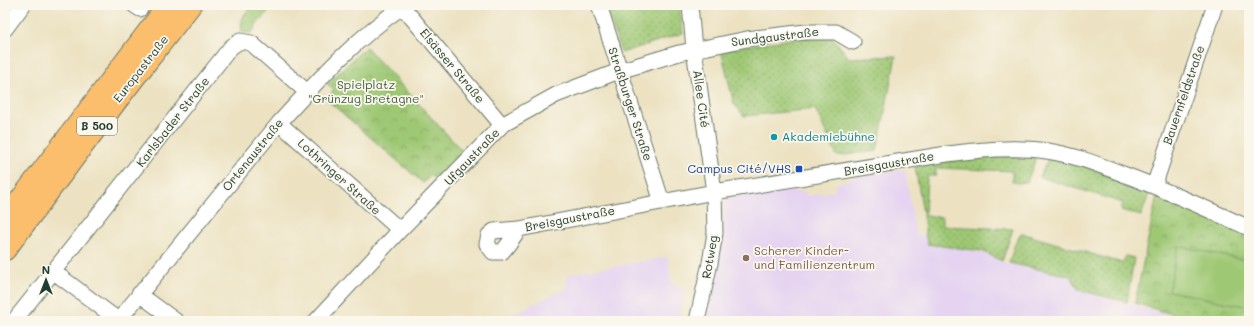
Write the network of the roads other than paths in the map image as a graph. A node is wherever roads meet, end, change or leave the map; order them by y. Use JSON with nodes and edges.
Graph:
{"nodes":[{"id":1,"x":23,"y":5,"type":"edge"},
{"id":2,"x":169,"y":5,"type":"edge"},
{"id":3,"x":190,"y":5,"type":"edge"},
{"id":4,"x":599,"y":5,"type":"edge"},
{"id":5,"x":690,"y":5,"type":"edge"},
{"id":6,"x":1215,"y":5,"type":"edge"},
{"id":7,"x":403,"y":6,"type":"edge"},
{"id":8,"x":5,"y":29,"type":"edge"},
{"id":9,"x":853,"y":42,"type":"dead end"},
{"id":10,"x":694,"y":49,"type":"junction"},
{"id":11,"x":619,"y":71,"type":"junction"},
{"id":12,"x":307,"y":92,"type":"junction"},
{"id":13,"x":279,"y":123,"type":"junction"},
{"id":14,"x":502,"y":125,"type":"junction"},
{"id":15,"x":1154,"y":186,"type":"junction"},
{"id":16,"x":714,"y":192,"type":"junction"},
{"id":17,"x":662,"y":202,"type":"junction"},
{"id":18,"x":5,"y":220,"type":"edge"},
{"id":19,"x":1249,"y":228,"type":"edge"},
{"id":20,"x":519,"y":229,"type":"dead end"},
{"id":21,"x":400,"y":230,"type":"junction"},
{"id":22,"x":5,"y":249,"type":"edge"},
{"id":23,"x":54,"y":272,"type":"junction"},
{"id":24,"x":139,"y":294,"type":"junction"},
{"id":25,"x":14,"y":321,"type":"edge"},
{"id":26,"x":118,"y":321,"type":"edge"},
{"id":27,"x":176,"y":321,"type":"edge"},
{"id":28,"x":316,"y":321,"type":"edge"},
{"id":29,"x":697,"y":321,"type":"edge"}],
"edges":[{"from":1,"to":8,"type":"street"},
{"from":2,"to":18,"type":"highway","name":"Europastraße","number":"B 500"},
{"from":3,"to":22,"type":"highway","name":"Europastraße","number":"B 500"},
{"from":4,"to":11,"type":"street","name":"Straßburger Straße"},
{"from":5,"to":10,"type":"street","name":"Allee Cité"},
{"from":6,"to":15,"type":"street","name":"Bauernfeldstraße"},
{"from":7,"to":12,"type":"street","name":"Ortenaustraße"},
{"from":7,"to":14,"type":"street","name":"Elsässer Straße"},
{"from":9,"to":10,"type":"street","name":"Sundgaustraße"},
{"from":10,"to":11,"type":"street","name":"Ufgaustraße"},
{"from":10,"to":16,"type":"street","name":"Allee Cité"},
{"from":11,"to":14,"type":"street","name":"Ufgaustraße"},
{"from":11,"to":17,"type":"street","name":"Straßburger Straße"},
{"from":12,"to":13,"type":"street","name":"Ortenaustraße"},
{"from":12,"to":23,"type":"street","name":"Karlsbader Straße"},
{"from":13,"to":21,"type":"street","name":"Lothringer Straße"},
{"from":13,"to":24,"type":"street","name":"Ortenaustraße"},
{"from":14,"to":21,"type":"street","name":"Ufgaustraße"},
{"from":15,"to":16,"type":"street","name":"Breisgaustraße"},
{"from":15,"to":19,"type":"street","name":"Breisgaustraße"},
{"from":16,"to":17,"type":"street","name":"Breisgaustraße"},
{"from":16,"to":29,"type":"street","name":"Rotweg"},
{"from":17,"to":20,"type":"street","name":"Breisgaustraße"},
{"from":21,"to":28,"type":"street","name":"Ufgaustraße"},
{"from":23,"to":25,"type":"street","name":"Karlsbader Straße"},
{"from":23,"to":26,"type":"street"},
{"from":24,"to":26,"type":"street","name":"Ortenaustraße"},
{"from":24,"to":27,"type":"street"}]}
